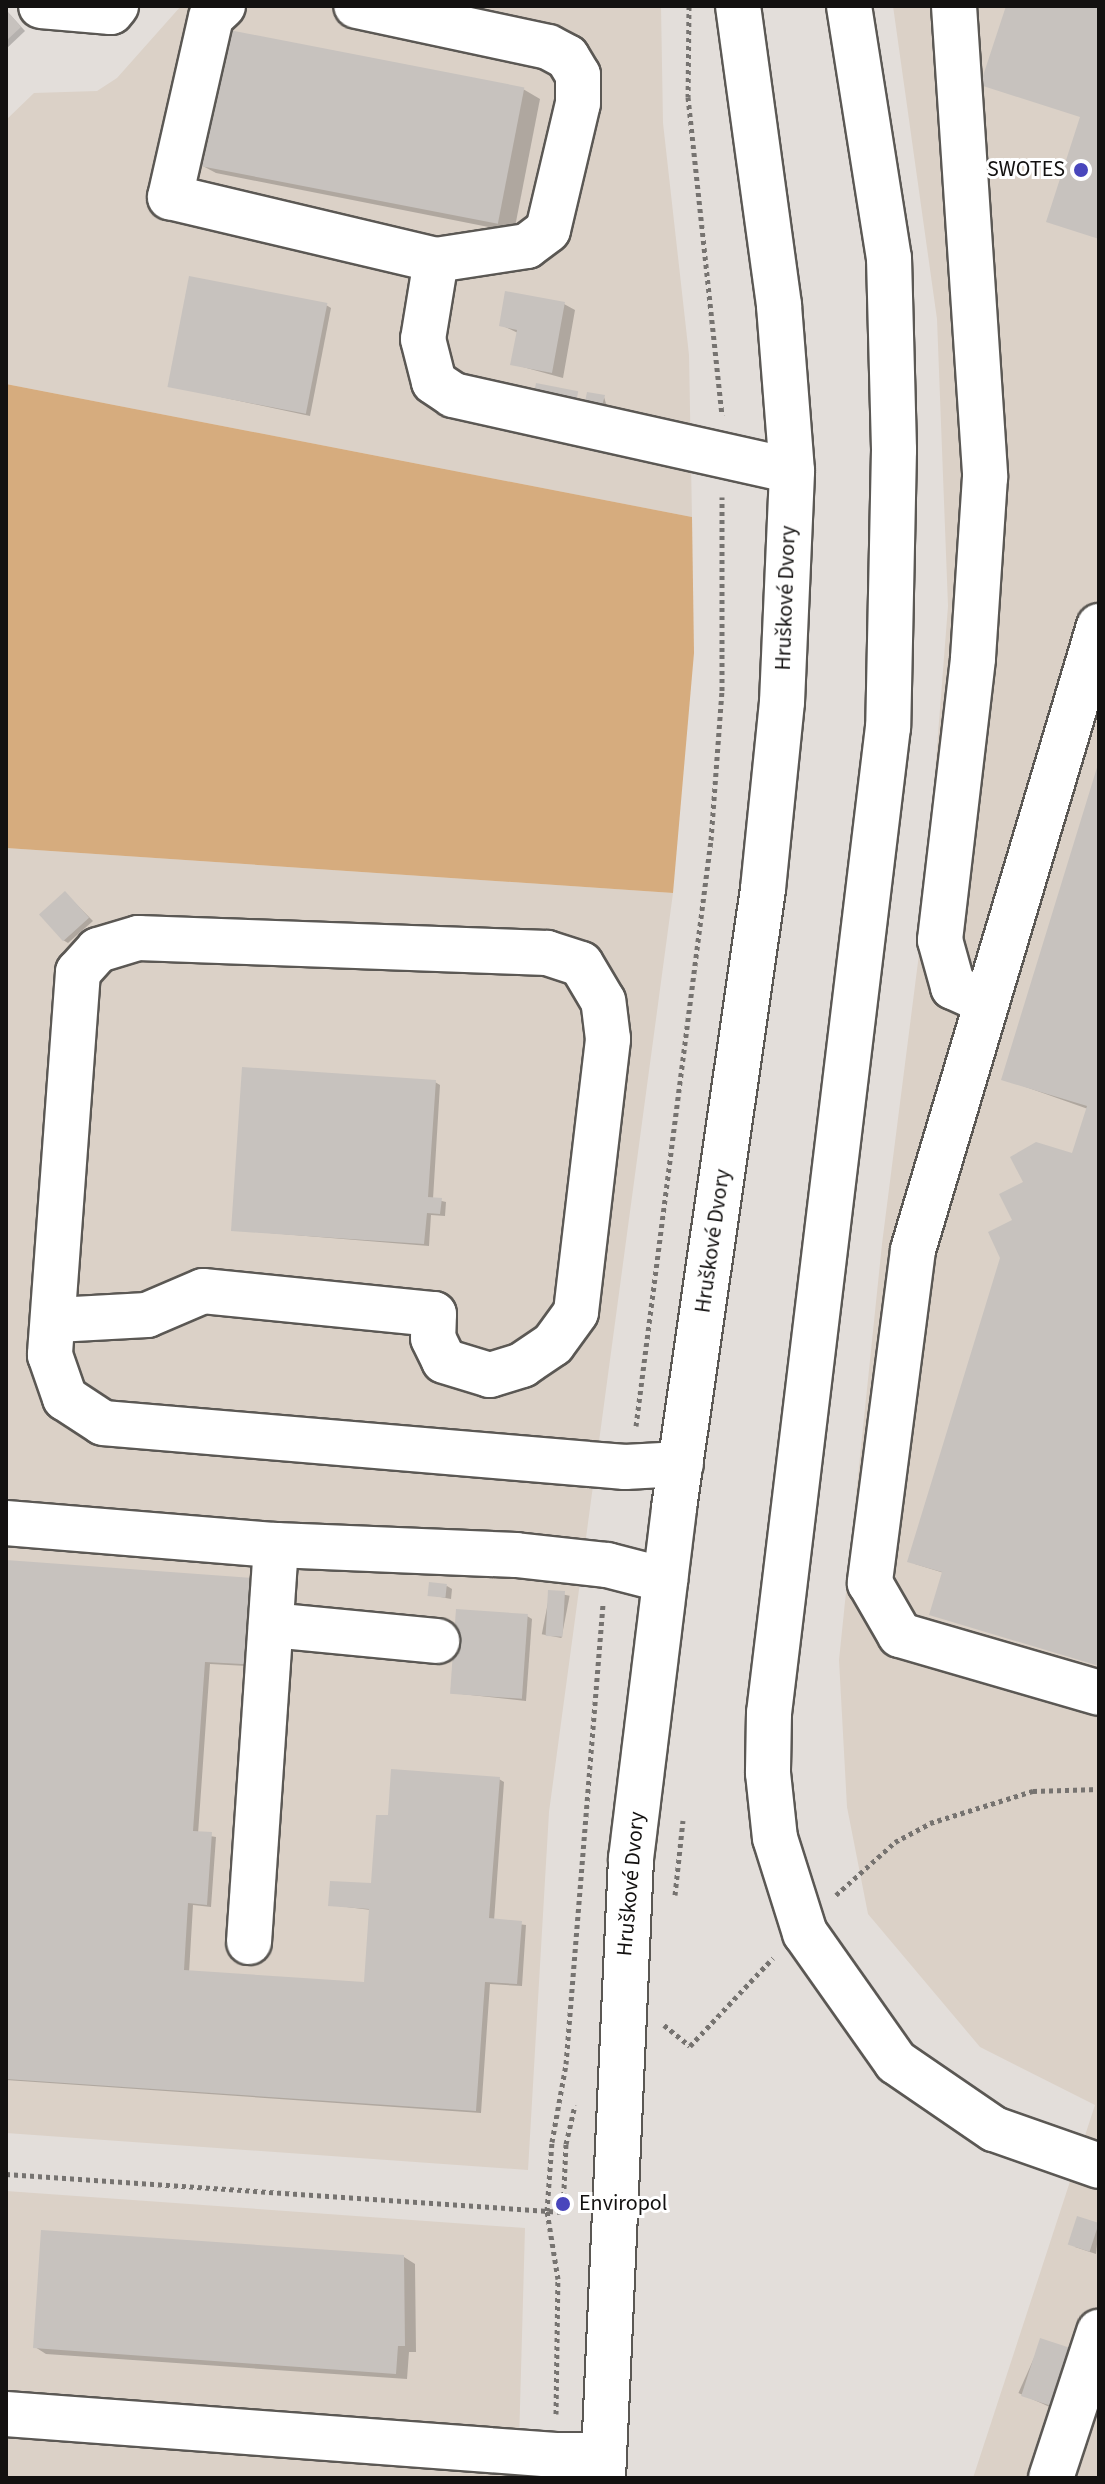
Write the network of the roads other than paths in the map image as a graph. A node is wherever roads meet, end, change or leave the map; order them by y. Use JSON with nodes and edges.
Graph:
{"nodes":[{"id":1,"x":41,"y":6,"type":"edge"},
{"id":2,"x":116,"y":6,"type":"edge"},
{"id":3,"x":223,"y":6,"type":"edge"},
{"id":4,"x":356,"y":6,"type":"edge"},
{"id":5,"x":738,"y":6,"type":"edge"},
{"id":6,"x":849,"y":6,"type":"edge"},
{"id":7,"x":954,"y":6,"type":"edge"},
{"id":8,"x":436,"y":260,"type":"junction"},
{"id":9,"x":792,"y":471,"type":"junction"},
{"id":10,"x":1099,"y":626,"type":"edge"},
{"id":11,"x":987,"y":1002,"type":"junction"},
{"id":12,"x":56,"y":1320,"type":"junction"},
{"id":13,"x":681,"y":1464,"type":"junction"},
{"id":14,"x":6,"y":1523,"type":"edge"},
{"id":15,"x":276,"y":1545,"type":"junction"},
{"id":16,"x":665,"y":1580,"type":"junction"},
{"id":17,"x":271,"y":1625,"type":"junction"},
{"id":18,"x":437,"y":1641,"type":"dead end"},
{"id":19,"x":1099,"y":1693,"type":"edge"},
{"id":20,"x":249,"y":1942,"type":"dead end"},
{"id":21,"x":1099,"y":2166,"type":"edge"},
{"id":22,"x":1099,"y":2332,"type":"edge"},
{"id":23,"x":6,"y":2414,"type":"edge"},
{"id":24,"x":604,"y":2466,"type":"edge"},
{"id":25,"x":1051,"y":2478,"type":"edge"}],
"edges":[{"from":1,"to":2,"type":"street"},
{"from":3,"to":8,"type":"street"},
{"from":4,"to":8,"type":"street"},
{"from":5,"to":9,"type":"street","name":"Hruškové Dvory"},
{"from":6,"to":21,"type":"street"},
{"from":7,"to":11,"type":"street"},
{"from":8,"to":9,"type":"street"},
{"from":9,"to":13,"type":"street","name":"Hruškové Dvory"},
{"from":10,"to":11,"type":"street"},
{"from":11,"to":19,"type":"street"},
{"from":12,"to":12,"type":"street"},
{"from":12,"to":13,"type":"street"},
{"from":13,"to":16,"type":"street","name":"Hruškové Dvory"},
{"from":14,"to":15,"type":"street"},
{"from":15,"to":16,"type":"street"},
{"from":15,"to":17,"type":"street"},
{"from":16,"to":24,"type":"street","name":"Hruškové Dvory"},
{"from":17,"to":18,"type":"street"},
{"from":17,"to":20,"type":"street"},
{"from":22,"to":25,"type":"street"},
{"from":23,"to":24,"type":"street"}]}
